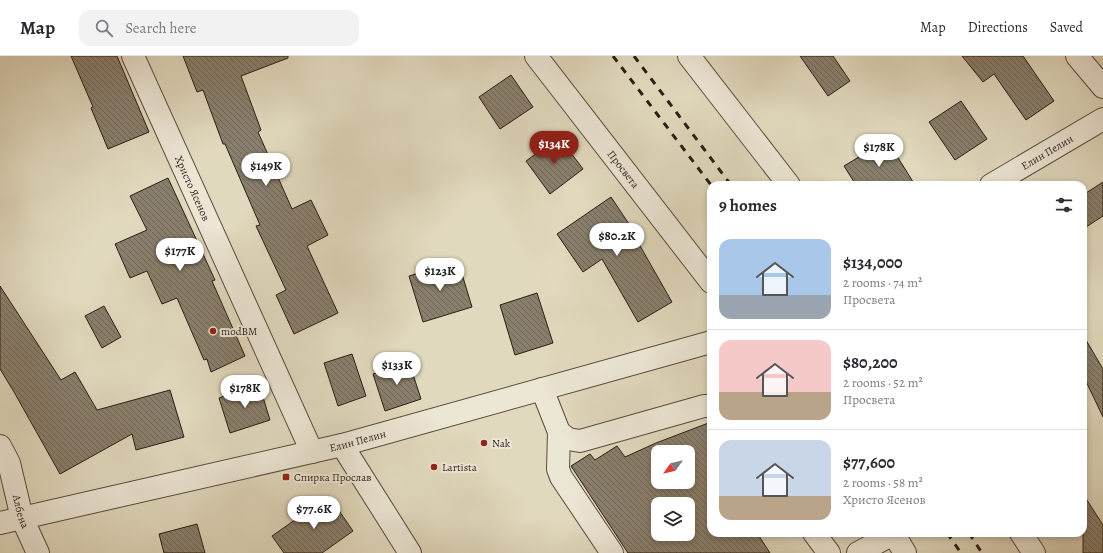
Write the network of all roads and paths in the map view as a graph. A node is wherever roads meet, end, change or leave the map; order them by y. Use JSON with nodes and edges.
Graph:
{"nodes":[{"id":1,"x":133,"y":56,"type":"edge"},
{"id":2,"x":536,"y":56,"type":"edge"},
{"id":3,"x":688,"y":56,"type":"edge"},
{"id":4,"x":1077,"y":56,"type":"edge"},
{"id":5,"x":1103,"y":87,"type":"edge"},
{"id":6,"x":1103,"y":119,"type":"edge"},
{"id":7,"x":787,"y":181,"type":"edge"},
{"id":8,"x":998,"y":181,"type":"edge"},
{"id":9,"x":707,"y":277,"type":"edge"},
{"id":10,"x":707,"y":343,"type":"edge"},
{"id":11,"x":542,"y":390,"type":"junction"},
{"id":12,"x":707,"y":406,"type":"edge"},
{"id":13,"x":559,"y":432,"type":"junction"},
{"id":14,"x":342,"y":445,"type":"junction"},
{"id":15,"x":0,"y":446,"type":"edge"},
{"id":16,"x":312,"y":452,"type":"junction"},
{"id":17,"x":22,"y":518,"type":"junction"},
{"id":18,"x":0,"y":523,"type":"edge"},
{"id":19,"x":817,"y":537,"type":"edge"},
{"id":20,"x":887,"y":537,"type":"edge"},
{"id":21,"x":895,"y":537,"type":"edge"},
{"id":22,"x":1024,"y":537,"type":"edge"},
{"id":23,"x":38,"y":553,"type":"edge"},
{"id":24,"x":410,"y":553,"type":"edge"},
{"id":25,"x":612,"y":553,"type":"edge"},
{"id":26,"x":829,"y":553,"type":"edge"},
{"id":27,"x":858,"y":553,"type":"edge"},
{"id":28,"x":905,"y":553,"type":"edge"},
{"id":29,"x":1034,"y":553,"type":"edge"}],
"edges":[{"from":1,"to":16,"type":"street","name":"Христо Ясенов"},
{"from":2,"to":9,"type":"street","name":"Просвета"},
{"from":3,"to":7,"type":"street"},
{"from":4,"to":5,"type":"street"},
{"from":6,"to":8,"type":"street","name":"Елин Пелин"},
{"from":10,"to":11,"type":"street","name":"Елин Пелин"},
{"from":11,"to":13,"type":"street"},
{"from":11,"to":14,"type":"street","name":"Елин Пелин"},
{"from":12,"to":13,"type":"street"},
{"from":13,"to":25,"type":"street"},
{"from":14,"to":16,"type":"street","name":"Елин Пелин"},
{"from":14,"to":24,"type":"street"},
{"from":15,"to":17,"type":"street","name":"Албена"},
{"from":16,"to":17,"type":"street","name":"Елин Пелин"},
{"from":17,"to":18,"type":"street","name":"Елин Пелин"},
{"from":17,"to":23,"type":"street","name":"Албена"},
{"from":19,"to":26,"type":"street"},
{"from":20,"to":27,"type":"street"},
{"from":21,"to":28,"type":"street"},
{"from":22,"to":29,"type":"street"}]}
